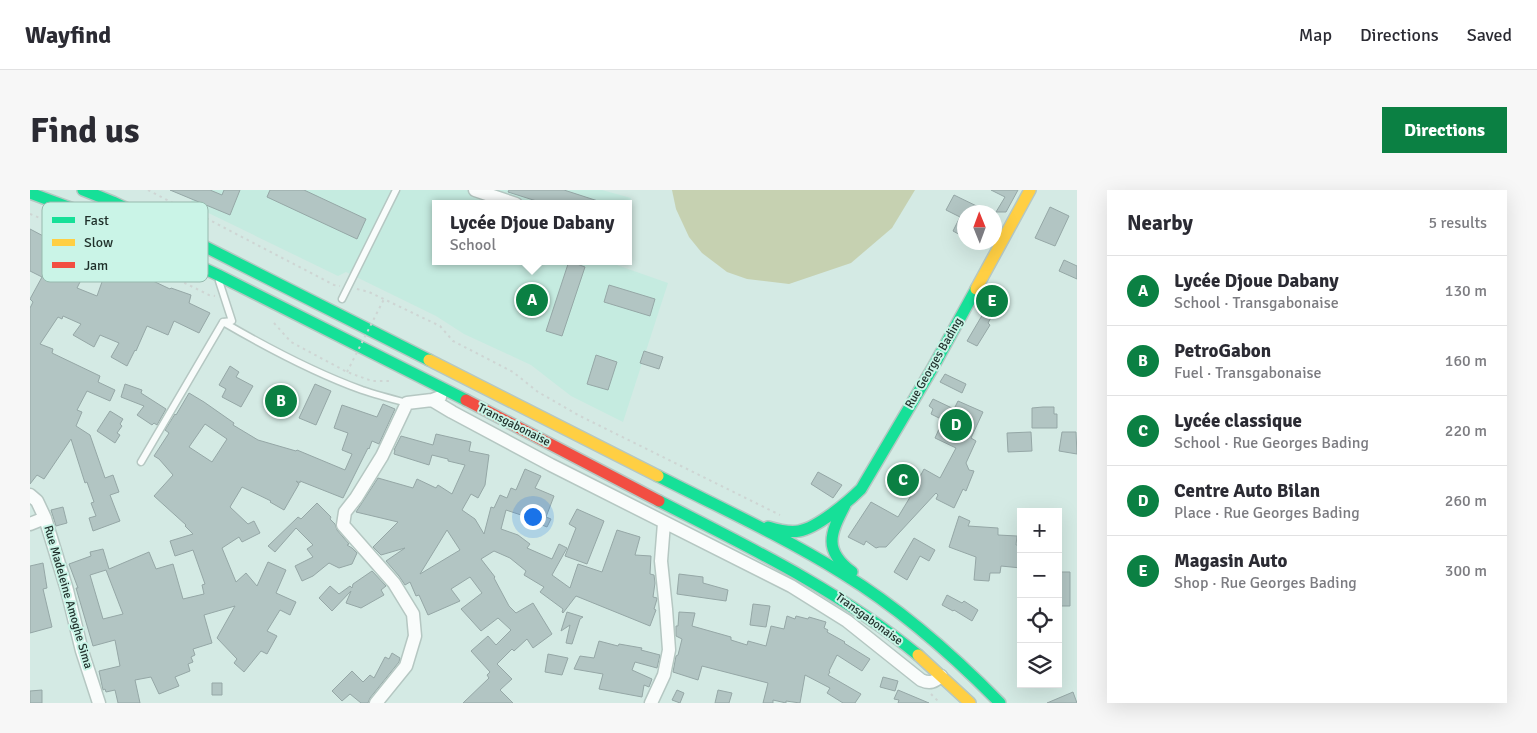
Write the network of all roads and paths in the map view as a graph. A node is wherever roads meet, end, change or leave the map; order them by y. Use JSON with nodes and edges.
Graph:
{"nodes":[{"id":1,"x":83,"y":190,"type":"edge"},
{"id":2,"x":148,"y":190,"type":"edge"},
{"id":3,"x":396,"y":190,"type":"edge"},
{"id":4,"x":475,"y":190,"type":"edge"},
{"id":5,"x":1030,"y":190,"type":"edge"},
{"id":6,"x":30,"y":193,"type":"edge"},
{"id":7,"x":504,"y":200,"type":"edge"},
{"id":8,"x":54,"y":202,"type":"edge"},
{"id":9,"x":113,"y":202,"type":"edge"},
{"id":10,"x":173,"y":202,"type":"edge"},
{"id":11,"x":208,"y":219,"type":"edge"},
{"id":12,"x":208,"y":248,"type":"edge"},
{"id":13,"x":208,"y":270,"type":"edge"},
{"id":14,"x":218,"y":275,"type":"junction"},
{"id":15,"x":348,"y":287,"type":"junction"},
{"id":16,"x":342,"y":299,"type":"dead end"},
{"id":17,"x":384,"y":299,"type":"junction"},
{"id":18,"x":223,"y":322,"type":"junction"},
{"id":19,"x":347,"y":372,"type":"dead end"},
{"id":20,"x":452,"y":393,"type":"junction"},
{"id":21,"x":432,"y":400,"type":"junction"},
{"id":22,"x":407,"y":403,"type":"junction"},
{"id":23,"x":558,"y":448,"type":"junction"},
{"id":24,"x":141,"y":462,"type":"dead end"},
{"id":25,"x":551,"y":465,"type":"junction"},
{"id":26,"x":30,"y":495,"type":"edge"},
{"id":27,"x":845,"y":504,"type":"junction"},
{"id":28,"x":725,"y":510,"type":"junction"},
{"id":29,"x":45,"y":518,"type":"junction"},
{"id":30,"x":786,"y":518,"type":"dead end"},
{"id":31,"x":664,"y":523,"type":"junction"},
{"id":32,"x":30,"y":524,"type":"edge"},
{"id":33,"x":887,"y":604,"type":"junction"},
{"id":34,"x":941,"y":676,"type":"junction"},
{"id":35,"x":99,"y":703,"type":"edge"},
{"id":36,"x":376,"y":703,"type":"edge"},
{"id":37,"x":651,"y":703,"type":"edge"},
{"id":38,"x":970,"y":703,"type":"edge"},
{"id":39,"x":1000,"y":703,"type":"edge"}],
"edges":[{"from":1,"to":9,"type":"main road","name":"Transgabonaise"},
{"from":2,"to":10,"type":"path"},
{"from":3,"to":15,"type":"lane"},
{"from":4,"to":7,"type":"street"},
{"from":5,"to":27,"type":"main road","name":"Rue Georges Bading"},
{"from":6,"to":8,"type":"main road","name":"Transgabonaise"},
{"from":11,"to":15,"type":"path"},
{"from":12,"to":28,"type":"main road","name":"Transgabonaise"},
{"from":13,"to":14,"type":"main road","name":"Transgabonaise"},
{"from":14,"to":18,"type":"lane"},
{"from":14,"to":20,"type":"main road","name":"Transgabonaise"},
{"from":15,"to":16,"type":"lane"},
{"from":15,"to":17,"type":"path"},
{"from":17,"to":19,"type":"path","bridge":true},
{"from":17,"to":30,"type":"path"},
{"from":18,"to":22,"type":"lane"},
{"from":18,"to":24,"type":"lane"},
{"from":20,"to":21,"type":"street"},
{"from":20,"to":23,"type":"main road","name":"Transgabonaise"},
{"from":21,"to":22,"type":"street"},
{"from":21,"to":25,"type":"street"},
{"from":22,"to":36,"type":"street"},
{"from":23,"to":25,"type":"street"},
{"from":23,"to":34,"type":"main road","name":"Transgabonaise"},
{"from":25,"to":31,"type":"street"},
{"from":26,"to":29,"type":"street","name":"Rue Madeleine Amoghe Sima"},
{"from":27,"to":28,"type":"main road"},
{"from":27,"to":33,"type":"main road"},
{"from":28,"to":33,"type":"main road","name":"Transgabonaise"},
{"from":29,"to":32,"type":"street"},
{"from":29,"to":35,"type":"street","name":"Rue Madeleine Amoghe Sima"},
{"from":31,"to":34,"type":"street"},
{"from":31,"to":37,"type":"street"},
{"from":33,"to":39,"type":"main road","name":"Transgabonaise"},
{"from":34,"to":38,"type":"main road","name":"Transgabonaise"}]}
